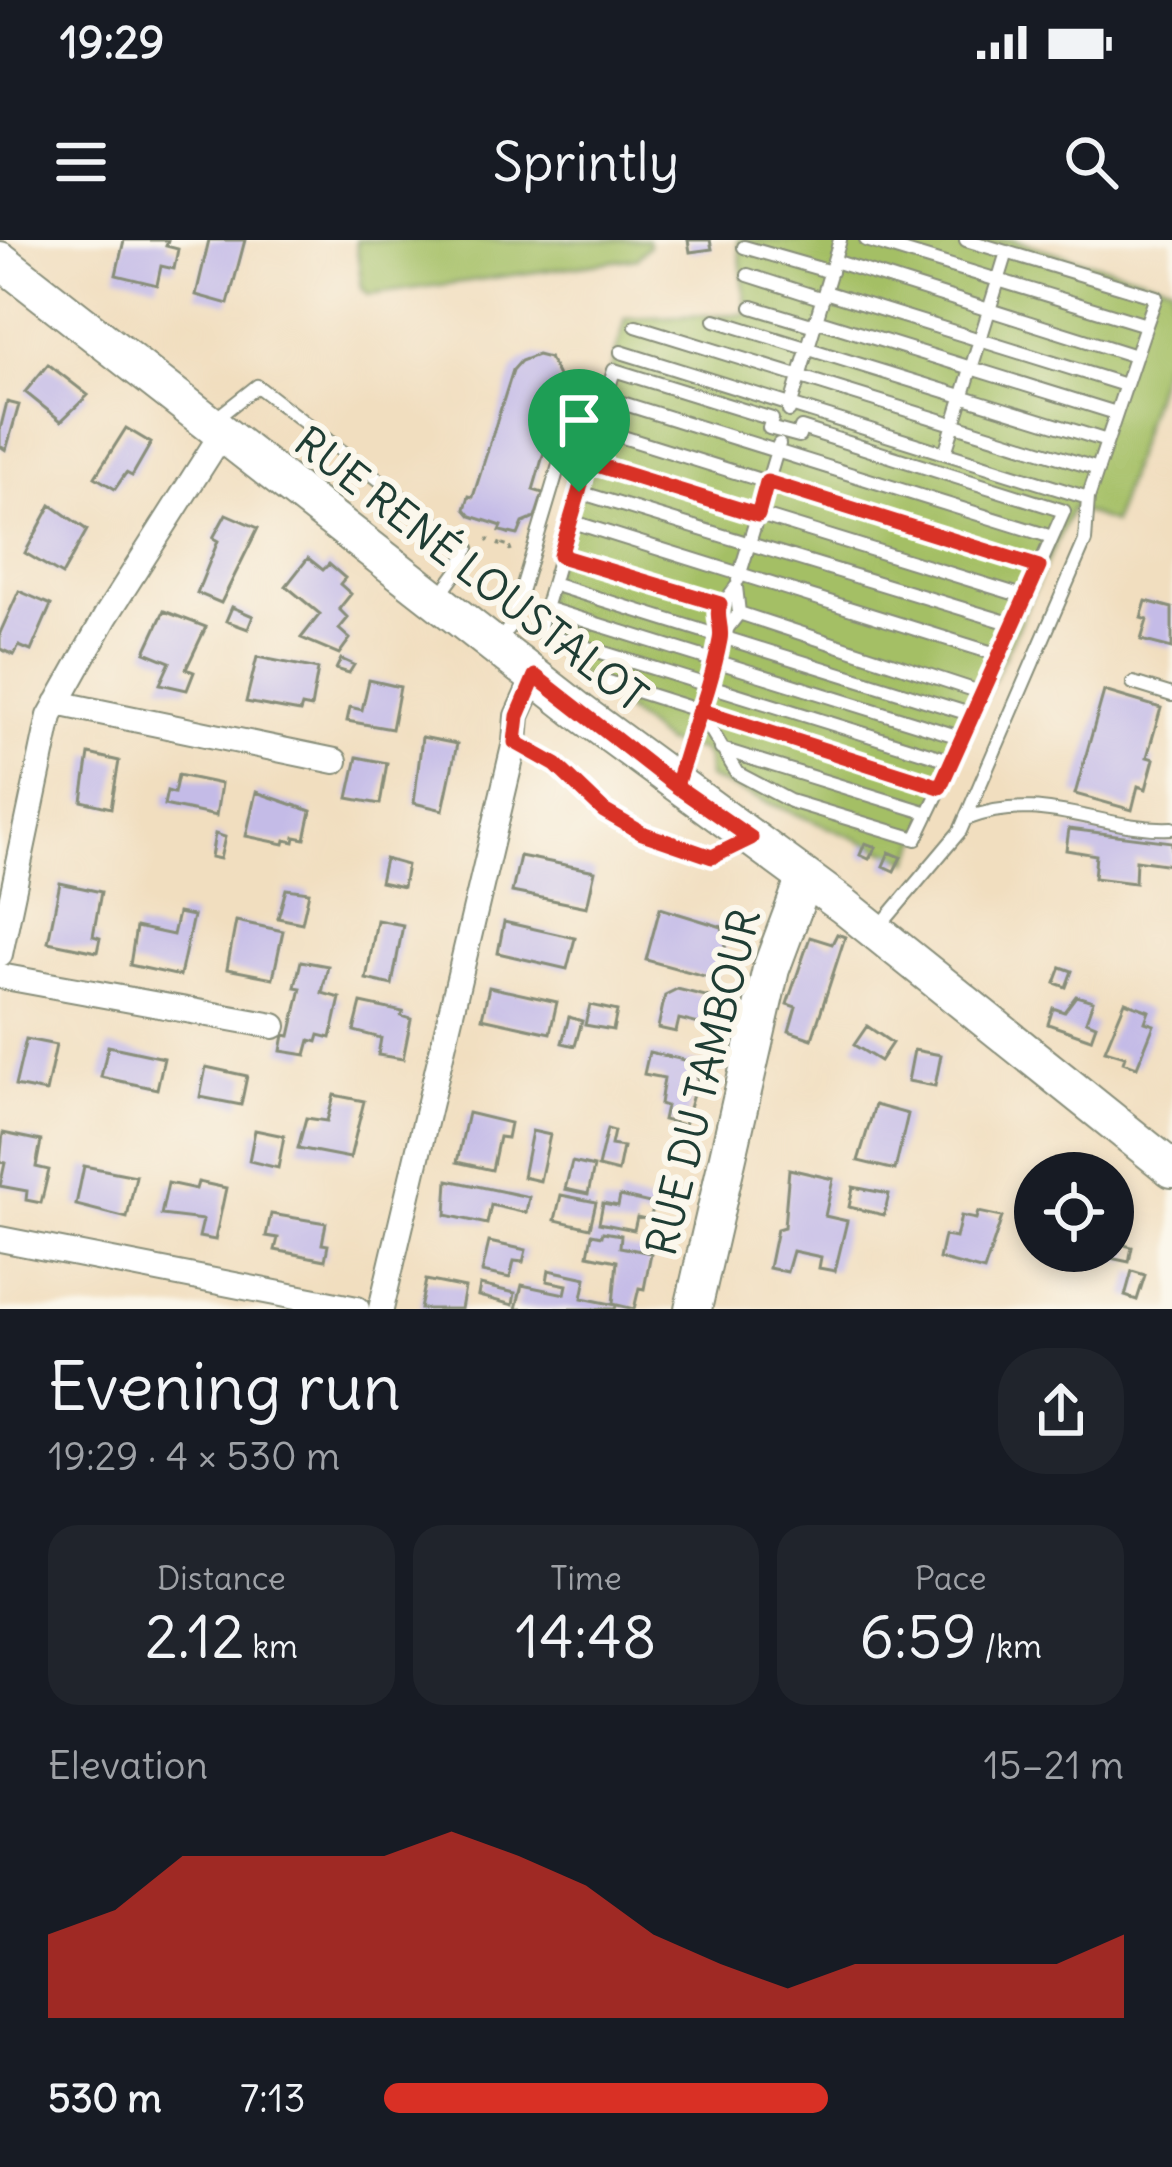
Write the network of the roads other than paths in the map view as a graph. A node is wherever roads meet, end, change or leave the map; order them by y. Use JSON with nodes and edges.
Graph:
{"nodes":[{"id":1,"x":822,"y":240,"type":"edge"},
{"id":2,"x":866,"y":240,"type":"edge"},
{"id":3,"x":966,"y":240,"type":"edge"},
{"id":4,"x":840,"y":243,"type":"edge"},
{"id":5,"x":743,"y":247,"type":"dead end"},
{"id":6,"x":1007,"y":252,"type":"junction"},
{"id":7,"x":0,"y":260,"type":"edge"},
{"id":8,"x":832,"y":267,"type":"junction"},
{"id":9,"x":748,"y":275,"type":"dead end"},
{"id":10,"x":998,"y":280,"type":"junction"},
{"id":11,"x":824,"y":295,"type":"junction"},
{"id":12,"x":752,"y":307,"type":"dead end"},
{"id":13,"x":989,"y":310,"type":"junction"},
{"id":14,"x":715,"y":320,"type":"dead end"},
{"id":15,"x":815,"y":323,"type":"junction"},
{"id":16,"x":1146,"y":325,"type":"junction"},
{"id":17,"x":636,"y":326,"type":"dead end"},
{"id":18,"x":980,"y":340,"type":"junction"},
{"id":19,"x":808,"y":349,"type":"junction"},
{"id":20,"x":621,"y":352,"type":"dead end"},
{"id":21,"x":1135,"y":356,"type":"junction"},
{"id":22,"x":971,"y":368,"type":"junction"},
{"id":23,"x":799,"y":376,"type":"junction"},
{"id":24,"x":583,"y":385,"type":"dead end"},
{"id":25,"x":1126,"y":385,"type":"junction"},
{"id":26,"x":962,"y":397,"type":"junction"},
{"id":27,"x":606,"y":398,"type":"junction"},
{"id":28,"x":1116,"y":413,"type":"junction"},
{"id":29,"x":786,"y":419,"type":"junction"},
{"id":30,"x":954,"y":424,"type":"junction"},
{"id":31,"x":217,"y":427,"type":"junction"},
{"id":32,"x":597,"y":429,"type":"junction"},
{"id":33,"x":1107,"y":441,"type":"junction"},
{"id":34,"x":777,"y":451,"type":"junction"},
{"id":35,"x":945,"y":453,"type":"junction"},
{"id":36,"x":587,"y":462,"type":"junction"},
{"id":37,"x":1097,"y":469,"type":"junction"},
{"id":38,"x":767,"y":482,"type":"junction"},
{"id":39,"x":579,"y":492,"type":"junction"},
{"id":40,"x":1088,"y":498,"type":"junction"},
{"id":41,"x":758,"y":515,"type":"junction"},
{"id":42,"x":570,"y":521,"type":"junction"},
{"id":43,"x":1052,"y":537,"type":"junction"},
{"id":44,"x":748,"y":544,"type":"junction"},
{"id":45,"x":560,"y":556,"type":"junction"},
{"id":46,"x":1039,"y":567,"type":"junction"},
{"id":47,"x":738,"y":581,"type":"junction"},
{"id":48,"x":552,"y":584,"type":"junction"},
{"id":49,"x":1026,"y":597,"type":"junction"},
{"id":50,"x":436,"y":600,"type":"junction"},
{"id":51,"x":720,"y":604,"type":"junction"},
{"id":52,"x":545,"y":608,"type":"junction"},
{"id":53,"x":739,"y":613,"type":"junction"},
{"id":54,"x":1013,"y":625,"type":"junction"},
{"id":55,"x":722,"y":636,"type":"junction"},
{"id":56,"x":495,"y":646,"type":"junction"},
{"id":57,"x":1000,"y":655,"type":"junction"},
{"id":58,"x":714,"y":660,"type":"junction"},
{"id":59,"x":535,"y":676,"type":"junction"},
{"id":60,"x":602,"y":680,"type":"dead end"},
{"id":61,"x":1132,"y":683,"type":"dead end"},
{"id":62,"x":706,"y":685,"type":"junction"},
{"id":63,"x":983,"y":692,"type":"junction"},
{"id":64,"x":1172,"y":695,"type":"edge"},
{"id":65,"x":57,"y":703,"type":"junction"},
{"id":66,"x":699,"y":710,"type":"junction"},
{"id":67,"x":973,"y":715,"type":"junction"},
{"id":68,"x":963,"y":738,"type":"junction"},
{"id":69,"x":515,"y":742,"type":"junction"},
{"id":70,"x":720,"y":748,"type":"junction"},
{"id":71,"x":335,"y":761,"type":"dead end"},
{"id":72,"x":952,"y":761,"type":"junction"},
{"id":73,"x":676,"y":786,"type":"junction"},
{"id":74,"x":940,"y":787,"type":"junction"},
{"id":75,"x":928,"y":813,"type":"junction"},
{"id":76,"x":966,"y":819,"type":"junction"},
{"id":77,"x":1172,"y":828,"type":"edge"},
{"id":78,"x":751,"y":838,"type":"junction"},
{"id":79,"x":806,"y":878,"type":"junction"},
{"id":80,"x":875,"y":931,"type":"junction"},
{"id":81,"x":0,"y":954,"type":"edge"},
{"id":82,"x":0,"y":976,"type":"edge"},
{"id":83,"x":274,"y":1026,"type":"dead end"},
{"id":84,"x":1172,"y":1169,"type":"edge"},
{"id":85,"x":0,"y":1238,"type":"edge"},
{"id":86,"x":357,"y":1309,"type":"edge"},
{"id":87,"x":381,"y":1309,"type":"edge"},
{"id":88,"x":693,"y":1309,"type":"edge"}],
"edges":[{"from":1,"to":4,"type":"lane"},
{"from":2,"to":10,"type":"lane"},
{"from":3,"to":6,"type":"lane"},
{"from":4,"to":8,"type":"lane"},
{"from":5,"to":8,"type":"lane"},
{"from":6,"to":10,"type":"lane"},
{"from":6,"to":16,"type":"lane"},
{"from":7,"to":31,"type":"street","name":"RUE RENÉ LOUSTALOT"},
{"from":8,"to":11,"type":"lane"},
{"from":8,"to":13,"type":"lane"},
{"from":9,"to":11,"type":"lane"},
{"from":10,"to":13,"type":"lane"},
{"from":10,"to":16,"type":"lane"},
{"from":11,"to":15,"type":"lane"},
{"from":11,"to":18,"type":"lane"},
{"from":12,"to":15,"type":"lane"},
{"from":13,"to":18,"type":"lane"},
{"from":13,"to":21,"type":"lane"},
{"from":14,"to":19,"type":"lane"},
{"from":15,"to":19,"type":"lane"},
{"from":15,"to":22,"type":"lane"},
{"from":16,"to":21,"type":"lane"},
{"from":17,"to":23,"type":"lane"},
{"from":18,"to":22,"type":"lane"},
{"from":18,"to":25,"type":"lane"},
{"from":19,"to":23,"type":"lane"},
{"from":19,"to":26,"type":"lane"},
{"from":20,"to":29,"type":"lane"},
{"from":21,"to":25,"type":"lane"},
{"from":22,"to":26,"type":"lane"},
{"from":22,"to":28,"type":"lane"},
{"from":23,"to":29,"type":"lane"},
{"from":23,"to":30,"type":"lane"},
{"from":24,"to":56,"type":"lane"},
{"from":25,"to":28,"type":"lane"},
{"from":26,"to":30,"type":"lane"},
{"from":26,"to":33,"type":"lane"},
{"from":27,"to":29,"type":"lane"},
{"from":27,"to":32,"type":"lane"},
{"from":27,"to":34,"type":"lane"},
{"from":28,"to":33,"type":"lane"},
{"from":29,"to":34,"type":"lane"},
{"from":29,"to":35,"type":"lane"},
{"from":29,"to":43,"type":"lane"},
{"from":30,"to":35,"type":"lane"},
{"from":30,"to":37,"type":"lane"},
{"from":31,"to":50,"type":"street","name":"RUE RENÉ LOUSTALOT"},
{"from":31,"to":50,"type":"lane"},
{"from":31,"to":65,"type":"street"},
{"from":32,"to":36,"type":"lane"},
{"from":32,"to":38,"type":"lane"},
{"from":33,"to":37,"type":"lane"},
{"from":34,"to":38,"type":"lane"},
{"from":34,"to":43,"type":"lane"},
{"from":35,"to":40,"type":"lane"},
{"from":36,"to":39,"type":"lane"},
{"from":36,"to":41,"type":"lane"},
{"from":37,"to":40,"type":"lane"},
{"from":38,"to":41,"type":"lane"},
{"from":38,"to":46,"type":"lane"},
{"from":39,"to":42,"type":"lane"},
{"from":39,"to":44,"type":"lane"},
{"from":40,"to":76,"type":"lane"},
{"from":41,"to":44,"type":"lane"},
{"from":41,"to":49,"type":"lane"},
{"from":42,"to":45,"type":"lane"},
{"from":42,"to":47,"type":"lane"},
{"from":43,"to":46,"type":"lane"},
{"from":44,"to":47,"type":"lane"},
{"from":44,"to":54,"type":"lane"},
{"from":45,"to":48,"type":"lane"},
{"from":45,"to":51,"type":"lane"},
{"from":46,"to":49,"type":"lane"},
{"from":47,"to":51,"type":"lane"},
{"from":47,"to":53,"type":"lane"},
{"from":47,"to":57,"type":"lane"},
{"from":48,"to":52,"type":"lane"},
{"from":48,"to":55,"type":"lane"},
{"from":49,"to":54,"type":"lane"},
{"from":50,"to":56,"type":"street","name":"RUE RENÉ LOUSTALOT"},
{"from":51,"to":55,"type":"lane"},
{"from":52,"to":58,"type":"lane"},
{"from":52,"to":62,"type":"lane"},
{"from":53,"to":55,"type":"lane"},
{"from":53,"to":63,"type":"lane"},
{"from":54,"to":57,"type":"lane"},
{"from":55,"to":58,"type":"lane"},
{"from":55,"to":67,"type":"lane"},
{"from":56,"to":59,"type":"street","name":"RUE RENÉ LOUSTALOT"},
{"from":57,"to":63,"type":"lane"},
{"from":58,"to":62,"type":"lane"},
{"from":58,"to":68,"type":"lane"},
{"from":59,"to":69,"type":"street"},
{"from":59,"to":73,"type":"street","name":"RUE RENÉ LOUSTALOT"},
{"from":60,"to":66,"type":"lane"},
{"from":61,"to":64,"type":"lane"},
{"from":62,"to":66,"type":"lane"},
{"from":62,"to":72,"type":"lane"},
{"from":63,"to":67,"type":"lane"},
{"from":65,"to":71,"type":"street"},
{"from":65,"to":81,"type":"street"},
{"from":66,"to":70,"type":"lane"},
{"from":66,"to":73,"type":"lane"},
{"from":66,"to":74,"type":"lane"},
{"from":67,"to":68,"type":"lane"},
{"from":68,"to":72,"type":"lane"},
{"from":69,"to":78,"type":"lane"},
{"from":69,"to":87,"type":"street"},
{"from":70,"to":75,"type":"lane"},
{"from":70,"to":75,"type":"lane"},
{"from":72,"to":74,"type":"lane"},
{"from":73,"to":78,"type":"street","name":"RUE RENÉ LOUSTALOT"},
{"from":74,"to":75,"type":"lane"},
{"from":76,"to":77,"type":"lane"},
{"from":76,"to":80,"type":"lane"},
{"from":78,"to":79,"type":"street","name":"RUE RENÉ LOUSTALOT"},
{"from":79,"to":80,"type":"street","name":"RUE RENÉ LOUSTALOT"},
{"from":79,"to":88,"type":"street","name":"RUE DU TAMBOUR"},
{"from":80,"to":84,"type":"street","name":"RUE RENÉ LOUSTALOT"},
{"from":82,"to":83,"type":"street"},
{"from":85,"to":86,"type":"street"}]}
